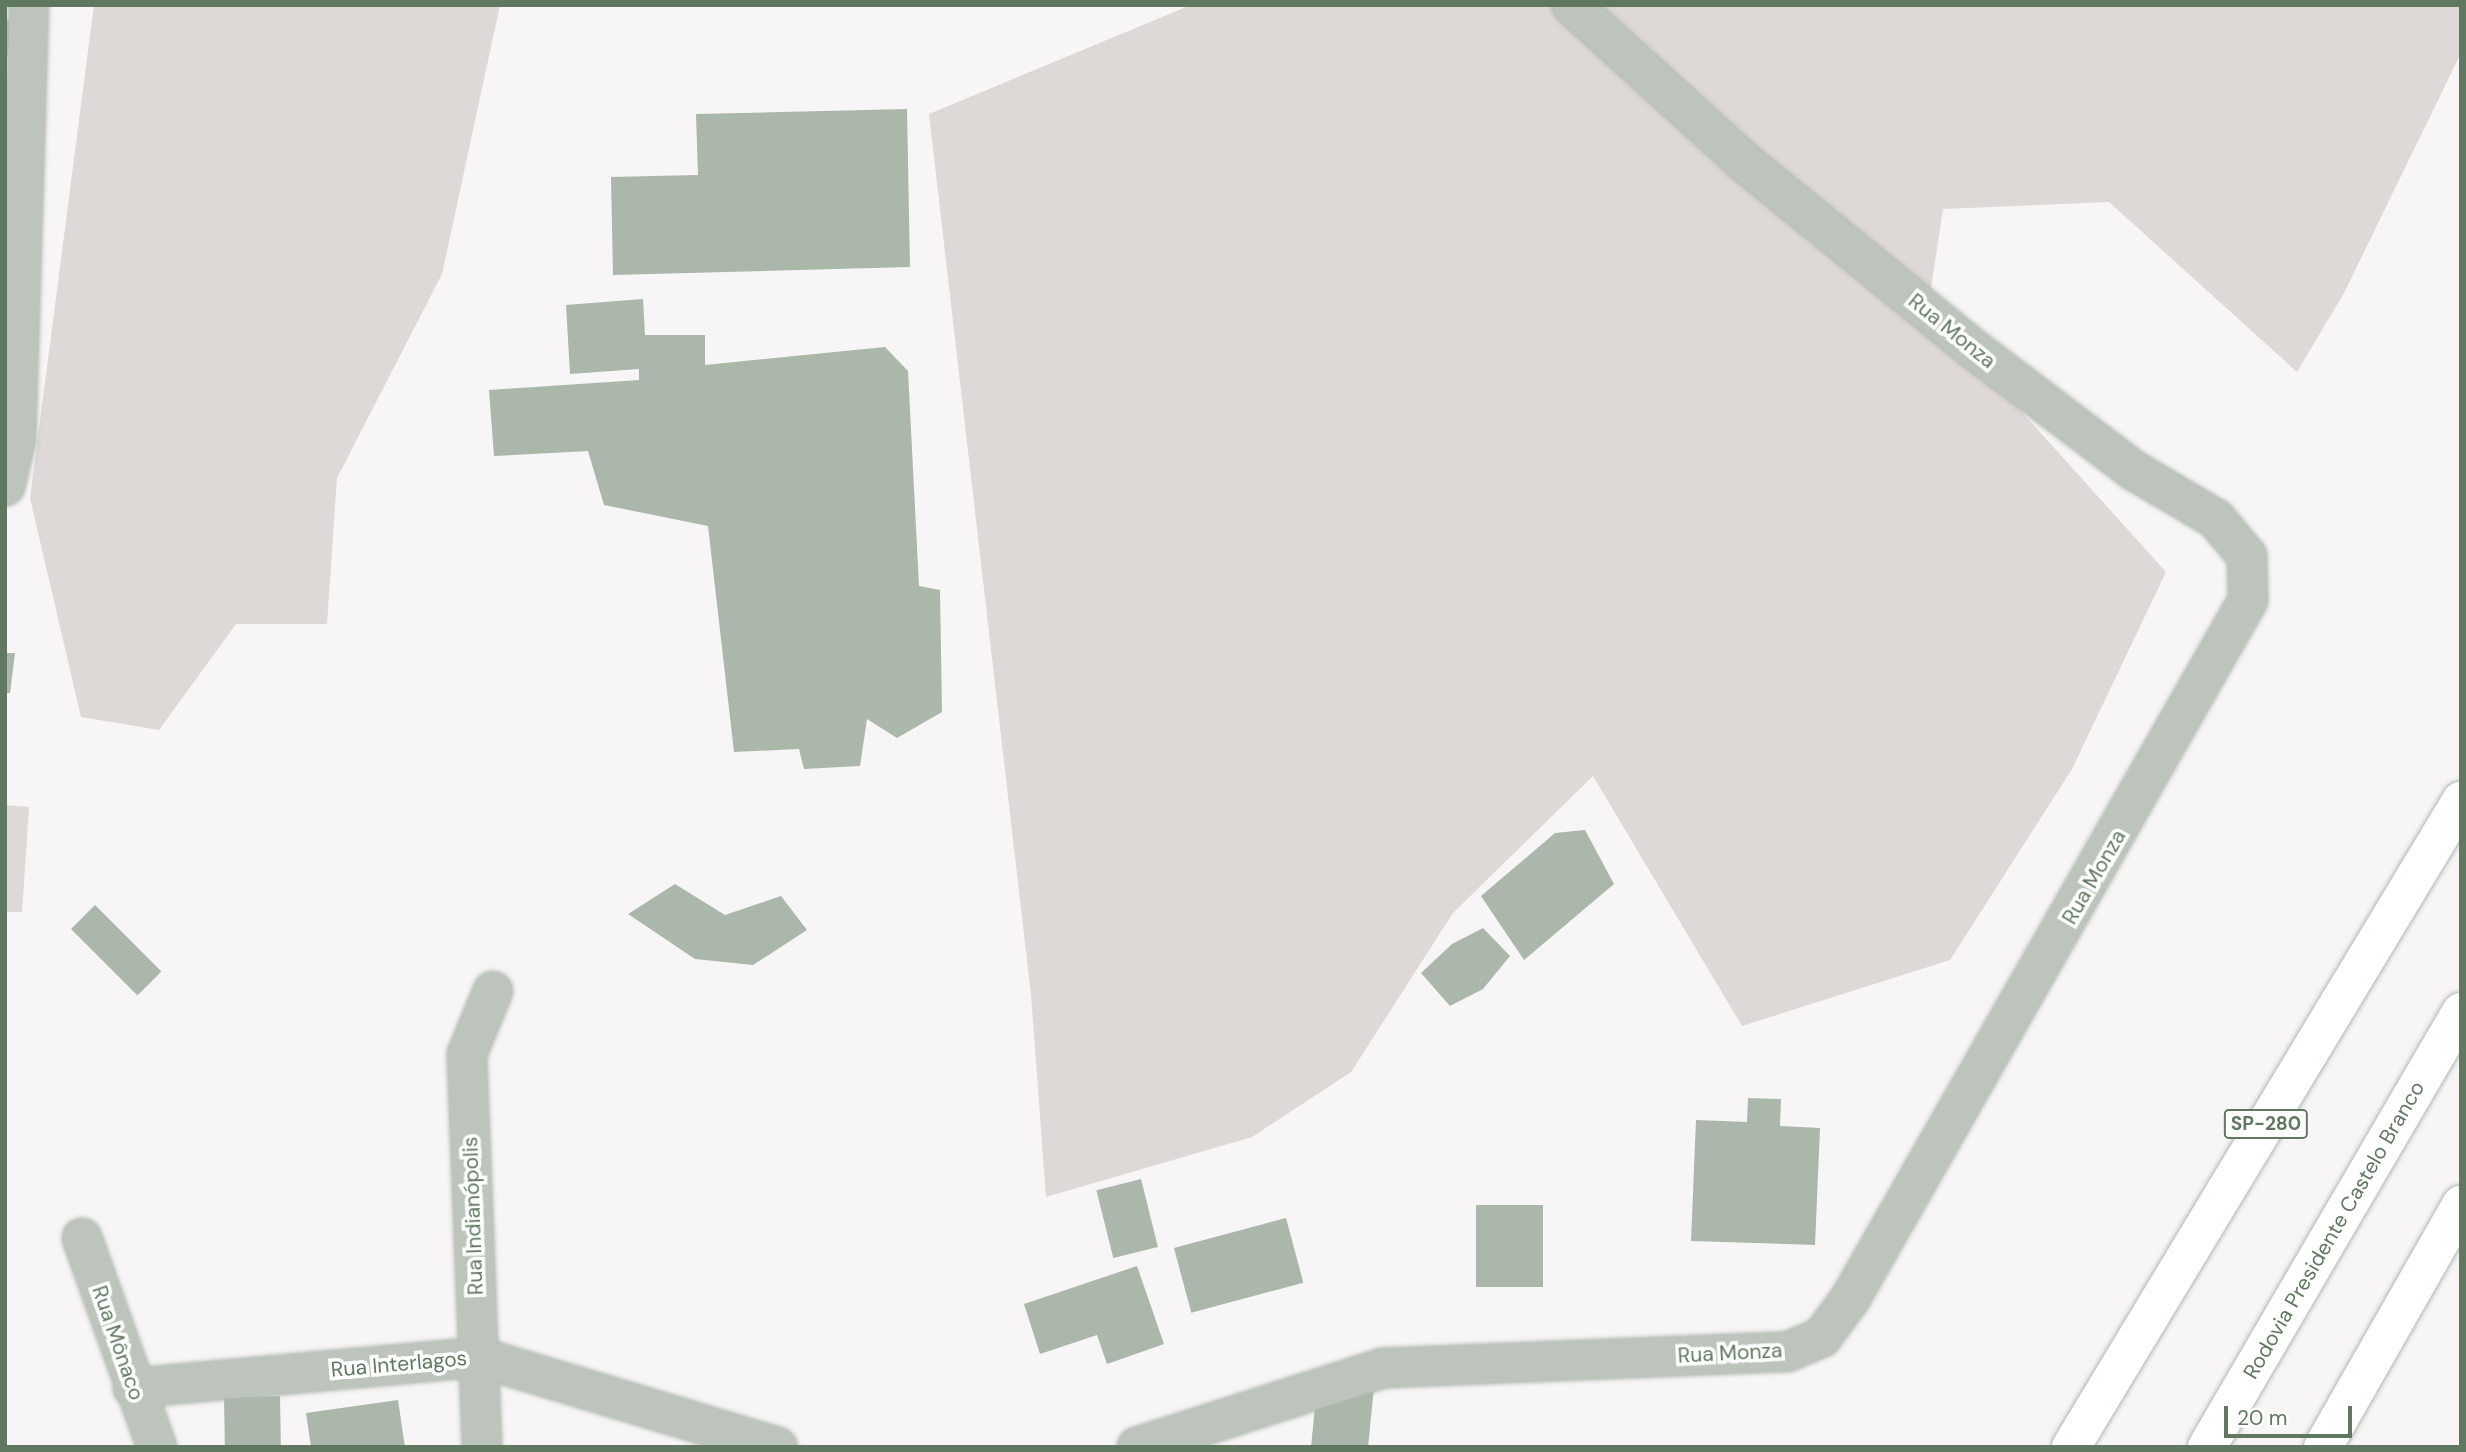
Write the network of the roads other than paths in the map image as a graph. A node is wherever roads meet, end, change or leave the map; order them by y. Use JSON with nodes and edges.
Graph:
{"nodes":[{"id":1,"x":29,"y":5,"type":"edge"},
{"id":2,"x":1572,"y":5,"type":"edge"},
{"id":3,"x":5,"y":486,"type":"edge"},
{"id":4,"x":2461,"y":801,"type":"edge"},
{"id":5,"x":493,"y":991,"type":"dead end"},
{"id":6,"x":2461,"y":1012,"type":"edge"},
{"id":7,"x":2461,"y":1205,"type":"edge"},
{"id":8,"x":82,"y":1238,"type":"dead end"},
{"id":9,"x":479,"y":1357,"type":"junction"},
{"id":10,"x":133,"y":1388,"type":"junction"},
{"id":11,"x":158,"y":1447,"type":"edge"},
{"id":12,"x":482,"y":1447,"type":"edge"},
{"id":13,"x":778,"y":1447,"type":"edge"},
{"id":14,"x":1137,"y":1447,"type":"edge"},
{"id":15,"x":2071,"y":1447,"type":"edge"},
{"id":16,"x":2207,"y":1447,"type":"edge"},
{"id":17,"x":2323,"y":1447,"type":"edge"}],
"edges":[{"from":1,"to":3,"type":"street"},
{"from":2,"to":14,"type":"street","name":"Rua Monza"},
{"from":4,"to":15,"type":"highway","number":"SP-280"},
{"from":5,"to":9,"type":"street","name":"Rua Indianópolis"},
{"from":6,"to":16,"type":"highway","name":"Rodovia Presidente Castelo Branco"},
{"from":7,"to":17,"type":"highway"},
{"from":8,"to":10,"type":"street","name":"Rua Mônaco"},
{"from":9,"to":10,"type":"street","name":"Rua Interlagos"},
{"from":9,"to":12,"type":"street","name":"Rua Indianópolis"},
{"from":9,"to":13,"type":"street","name":"Rua Interlagos"},
{"from":10,"to":11,"type":"street","name":"Rua Mônaco"}]}
